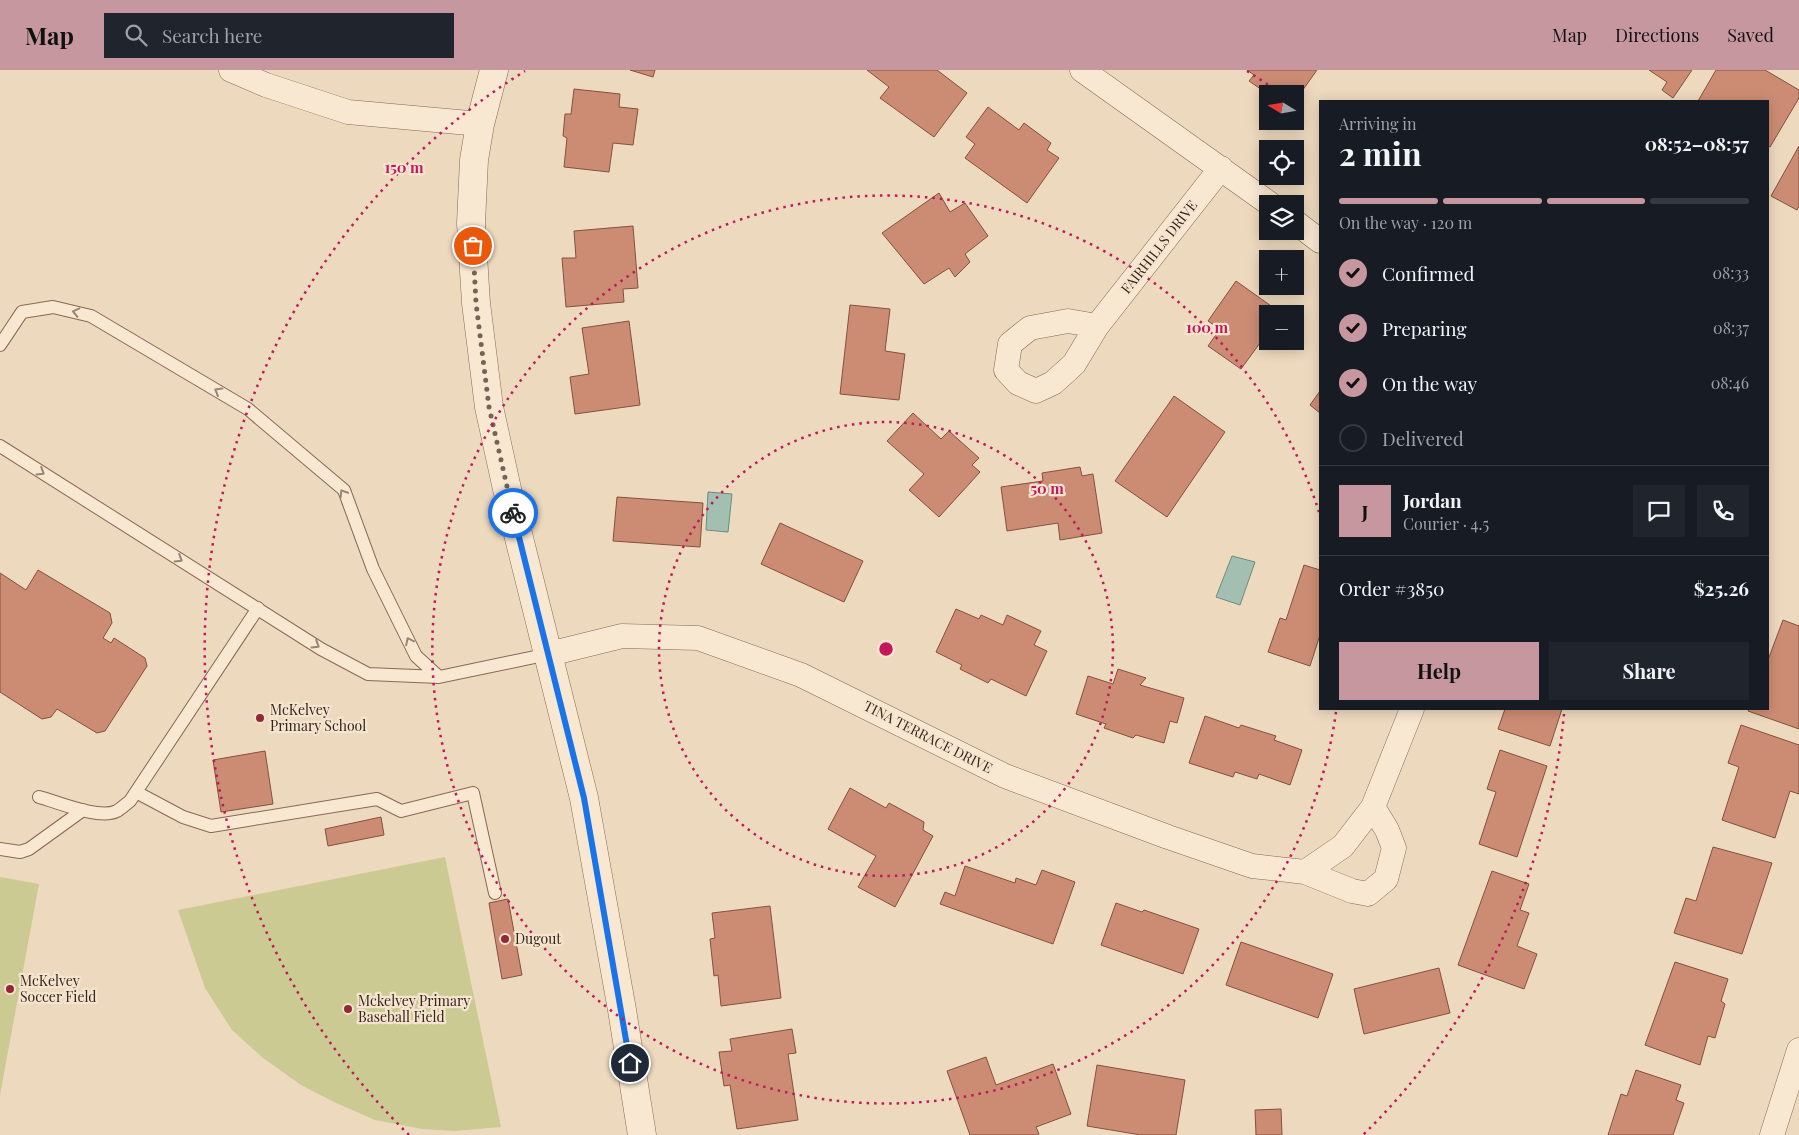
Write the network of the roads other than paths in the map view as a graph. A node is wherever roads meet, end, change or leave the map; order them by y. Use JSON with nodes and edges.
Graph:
{"nodes":[{"id":1,"x":231,"y":70,"type":"edge"},
{"id":2,"x":494,"y":70,"type":"edge"},
{"id":3,"x":1082,"y":70,"type":"edge"},
{"id":4,"x":480,"y":124,"type":"junction"},
{"id":5,"x":1221,"y":168,"type":"junction"},
{"id":6,"x":1259,"y":196,"type":"edge"},
{"id":7,"x":1304,"y":228,"type":"edge"},
{"id":8,"x":1319,"y":239,"type":"edge"},
{"id":9,"x":1097,"y":326,"type":"dead end"},
{"id":10,"x":0,"y":345,"type":"edge"},
{"id":11,"x":0,"y":446,"type":"edge"},
{"id":12,"x":258,"y":608,"type":"junction"},
{"id":13,"x":549,"y":654,"type":"junction"},
{"id":14,"x":440,"y":677,"type":"junction"},
{"id":15,"x":1412,"y":710,"type":"edge"},
{"id":16,"x":136,"y":792,"type":"junction"},
{"id":17,"x":39,"y":797,"type":"dead end"},
{"id":18,"x":1373,"y":807,"type":"junction"},
{"id":19,"x":83,"y":810,"type":"junction"},
{"id":20,"x":0,"y":849,"type":"edge"},
{"id":21,"x":1305,"y":872,"type":"junction"},
{"id":22,"x":496,"y":893,"type":"dead end"},
{"id":23,"x":1799,"y":1050,"type":"edge"},
{"id":24,"x":642,"y":1135,"type":"edge"},
{"id":25,"x":1772,"y":1135,"type":"edge"}],
"edges":[{"from":1,"to":4,"type":"street"},
{"from":2,"to":4,"type":"street"},
{"from":3,"to":5,"type":"street"},
{"from":4,"to":13,"type":"street"},
{"from":5,"to":6,"type":"street"},
{"from":5,"to":9,"type":"street","name":"FAIRHILLS DRIVE"},
{"from":7,"to":8,"type":"street"},
{"from":14,"to":10,"type":"lane","one_way":true},
{"from":11,"to":12,"type":"lane","one_way":true},
{"from":12,"to":14,"type":"lane","one_way":true},
{"from":12,"to":16,"type":"lane"},
{"from":13,"to":14,"type":"lane"},
{"from":13,"to":21,"type":"street","name":"TINA TERRACE DRIVE"},
{"from":13,"to":24,"type":"street"},
{"from":15,"to":18,"type":"street"},
{"from":16,"to":19,"type":"lane"},
{"from":16,"to":22,"type":"lane"},
{"from":17,"to":19,"type":"lane"},
{"from":18,"to":21,"type":"street"},
{"from":18,"to":21,"type":"street","name":"TINA TERRACE DRIVE"},
{"from":19,"to":20,"type":"lane"},
{"from":23,"to":25,"type":"street"}]}
